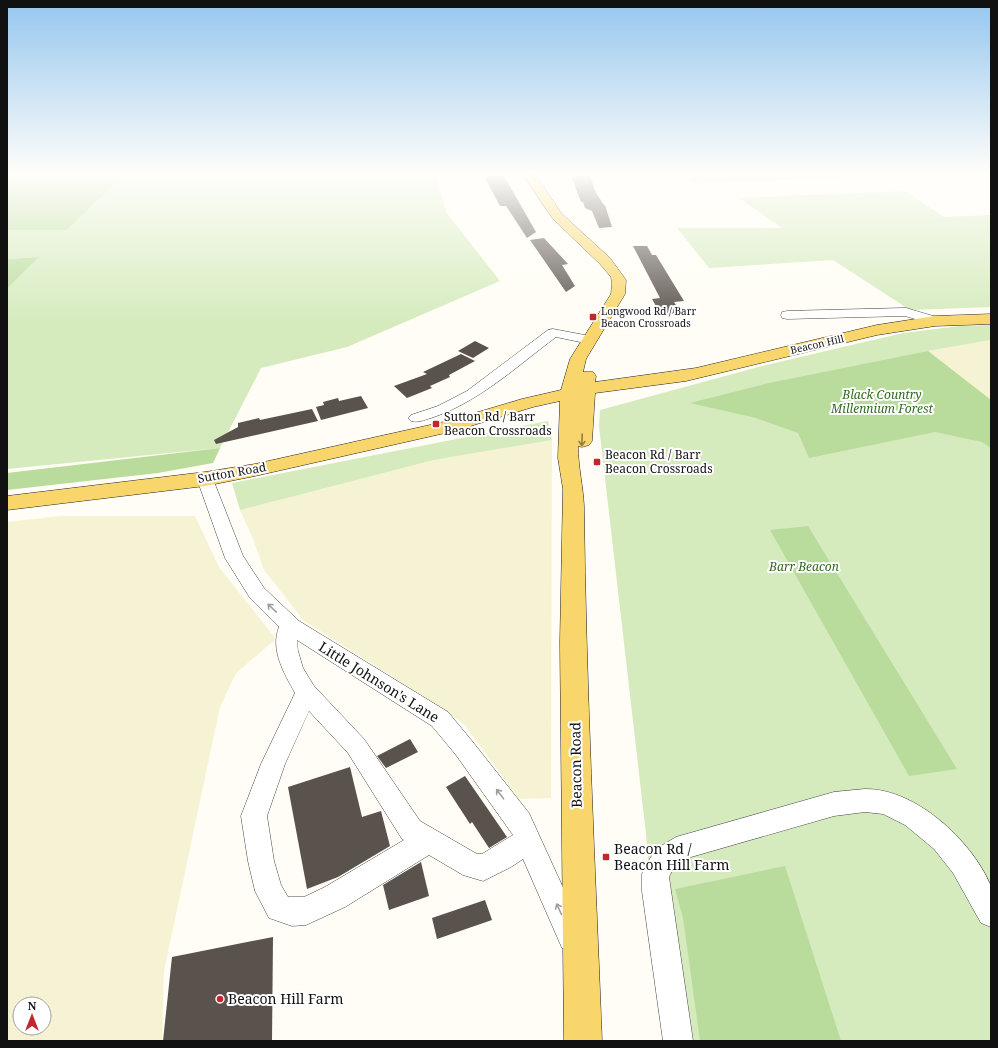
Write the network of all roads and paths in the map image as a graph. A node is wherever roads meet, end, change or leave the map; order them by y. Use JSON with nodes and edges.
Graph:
{"nodes":[{"id":1,"x":565,"y":225,"type":"edge"},
{"id":2,"x":787,"y":315,"type":"dead end"},
{"id":3,"x":991,"y":319,"type":"edge"},
{"id":4,"x":935,"y":321,"type":"junction"},
{"id":5,"x":590,"y":340,"type":"junction"},
{"id":6,"x":577,"y":397,"type":"junction"},
{"id":7,"x":416,"y":418,"type":"dead end"},
{"id":8,"x":205,"y":479,"type":"junction"},
{"id":9,"x":7,"y":503,"type":"edge"},
{"id":10,"x":290,"y":625,"type":"junction"},
{"id":11,"x":306,"y":693,"type":"junction"},
{"id":12,"x":429,"y":840,"type":"junction"},
{"id":13,"x":529,"y":840,"type":"junction"},
{"id":14,"x":991,"y":912,"type":"edge"},
{"id":15,"x":581,"y":957,"type":"junction"},
{"id":16,"x":583,"y":1041,"type":"edge"},
{"id":17,"x":678,"y":1041,"type":"edge"}],
"edges":[{"from":1,"to":5,"type":"main road","name":"Beacon Road"},
{"from":2,"to":4,"type":"street","name":"Beacon Hill"},
{"from":3,"to":4,"type":"main road","name":"Beacon Hill"},
{"from":4,"to":6,"type":"main road","name":"Beacon Hill"},
{"from":5,"to":6,"type":"main road","name":"Beacon Road"},
{"from":5,"to":7,"type":"street"},
{"from":6,"to":8,"type":"main road","name":"Sutton Road"},
{"from":6,"to":15,"type":"main road","name":"Beacon Road"},
{"from":8,"to":9,"type":"main road","name":"Sutton Road"},
{"from":10,"to":8,"type":"street","name":"Little Johnson's Lane","one_way":true},
{"from":10,"to":11,"type":"street"},
{"from":13,"to":10,"type":"street","name":"Little Johnson's Lane","one_way":true},
{"from":11,"to":12,"type":"street"},
{"from":11,"to":12,"type":"street"},
{"from":12,"to":13,"type":"street"},
{"from":15,"to":13,"type":"street","name":"Little Johnson's Lane","one_way":true},
{"from":14,"to":17,"type":"street"},
{"from":15,"to":16,"type":"main road","name":"Beacon Road"}]}
